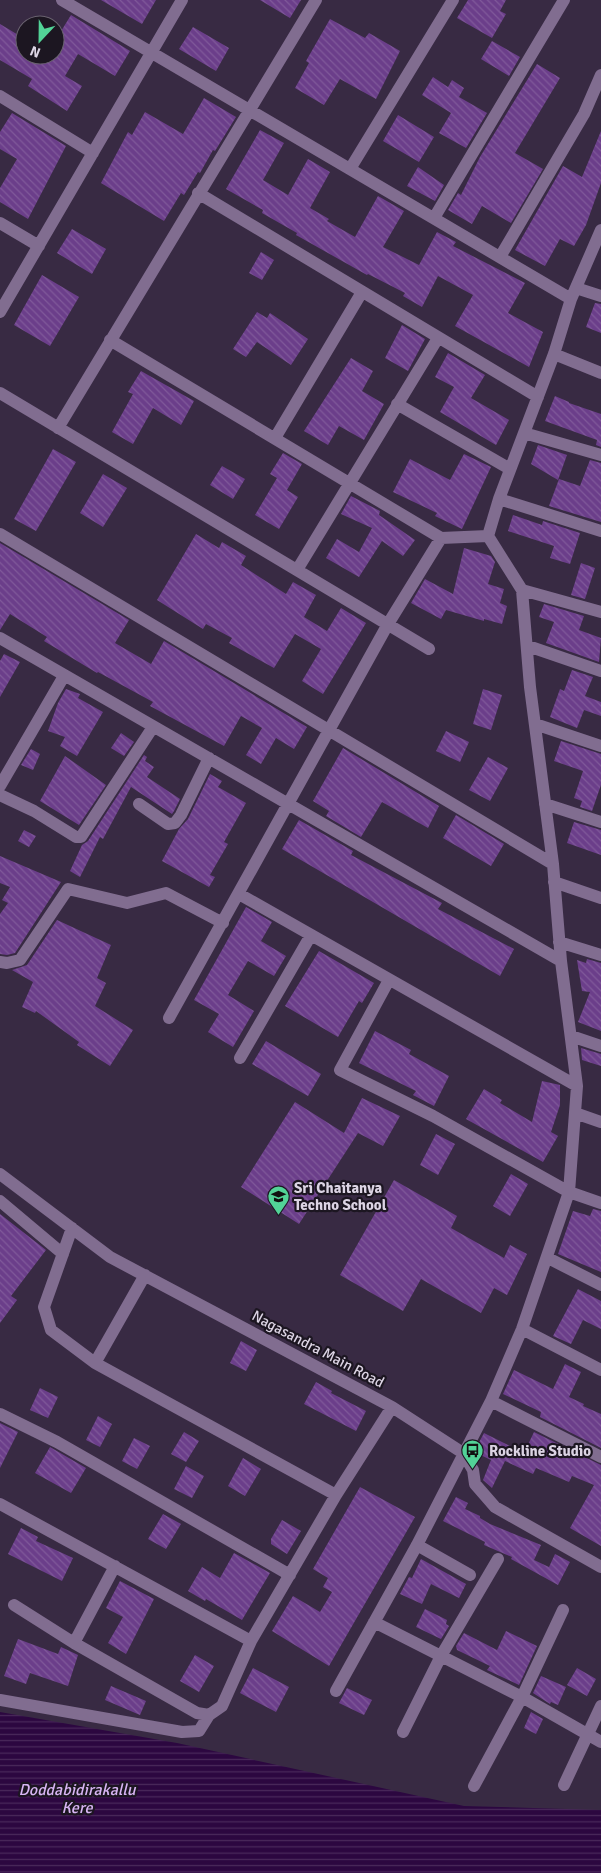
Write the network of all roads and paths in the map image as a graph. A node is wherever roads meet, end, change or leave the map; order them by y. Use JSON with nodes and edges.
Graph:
{"nodes":[{"id":1,"x":62,"y":0,"type":"edge"},
{"id":2,"x":182,"y":0,"type":"edge"},
{"id":3,"x":316,"y":0,"type":"edge"},
{"id":4,"x":453,"y":0,"type":"edge"},
{"id":5,"x":564,"y":0,"type":"edge"},
{"id":6,"x":152,"y":52,"type":"junction"},
{"id":7,"x":601,"y":75,"type":"edge"},
{"id":8,"x":0,"y":96,"type":"edge"},
{"id":9,"x":249,"y":109,"type":"junction"},
{"id":10,"x":93,"y":153,"type":"junction"},
{"id":11,"x":350,"y":169,"type":"junction"},
{"id":12,"x":198,"y":193,"type":"junction"},
{"id":13,"x":434,"y":218,"type":"junction"},
{"id":14,"x":0,"y":223,"type":"edge"},
{"id":15,"x":601,"y":230,"type":"edge"},
{"id":16,"x":39,"y":246,"type":"junction"},
{"id":17,"x":500,"y":257,"type":"junction"},
{"id":18,"x":362,"y":292,"type":"junction"},
{"id":19,"x":573,"y":294,"type":"junction"},
{"id":20,"x":601,"y":296,"type":"edge"},
{"id":21,"x":0,"y":312,"type":"edge"},
{"id":22,"x":438,"y":338,"type":"junction"},
{"id":23,"x":110,"y":340,"type":"junction"},
{"id":24,"x":554,"y":354,"type":"junction"},
{"id":25,"x":601,"y":373,"type":"edge"},
{"id":26,"x":0,"y":393,"type":"edge"},
{"id":27,"x":538,"y":397,"type":"junction"},
{"id":28,"x":397,"y":404,"type":"junction"},
{"id":29,"x":58,"y":428,"type":"junction"},
{"id":30,"x":524,"y":433,"type":"junction"},
{"id":31,"x":275,"y":438,"type":"junction"},
{"id":32,"x":601,"y":455,"type":"edge"},
{"id":33,"x":510,"y":469,"type":"junction"},
{"id":34,"x":350,"y":483,"type":"junction"},
{"id":35,"x":499,"y":499,"type":"junction"},
{"id":36,"x":601,"y":531,"type":"edge"},
{"id":37,"x":0,"y":534,"type":"edge"},
{"id":38,"x":488,"y":536,"type":"junction"},
{"id":39,"x":441,"y":538,"type":"junction"},
{"id":40,"x":296,"y":570,"type":"junction"},
{"id":41,"x":522,"y":590,"type":"junction"},
{"id":42,"x":601,"y":612,"type":"edge"},
{"id":43,"x":388,"y":624,"type":"junction"},
{"id":44,"x":0,"y":638,"type":"edge"},
{"id":45,"x":528,"y":646,"type":"junction"},
{"id":46,"x":429,"y":649,"type":"dead end"},
{"id":47,"x":601,"y":671,"type":"edge"},
{"id":48,"x":64,"y":676,"type":"junction"},
{"id":49,"x":535,"y":724,"type":"junction"},
{"id":50,"x":153,"y":727,"type":"junction"},
{"id":51,"x":329,"y":731,"type":"junction"},
{"id":52,"x":601,"y":746,"type":"edge"},
{"id":53,"x":209,"y":758,"type":"junction"},
{"id":54,"x":0,"y":786,"type":"edge"},
{"id":55,"x":0,"y":795,"type":"edge"},
{"id":56,"x":139,"y":804,"type":"dead end"},
{"id":57,"x":289,"y":804,"type":"junction"},
{"id":58,"x":545,"y":804,"type":"junction"},
{"id":59,"x":601,"y":822,"type":"edge"},
{"id":60,"x":553,"y":864,"type":"junction"},
{"id":61,"x":554,"y":882,"type":"junction"},
{"id":62,"x":239,"y":894,"type":"junction"},
{"id":63,"x":601,"y":898,"type":"edge"},
{"id":64,"x":223,"y":923,"type":"junction"},
{"id":65,"x":310,"y":935,"type":"junction"},
{"id":66,"x":559,"y":942,"type":"junction"},
{"id":67,"x":601,"y":955,"type":"edge"},
{"id":68,"x":561,"y":961,"type":"junction"},
{"id":69,"x":0,"y":962,"type":"edge"},
{"id":70,"x":389,"y":980,"type":"junction"},
{"id":71,"x":169,"y":1018,"type":"dead end"},
{"id":72,"x":571,"y":1036,"type":"junction"},
{"id":73,"x":601,"y":1046,"type":"edge"},
{"id":74,"x":240,"y":1058,"type":"dead end"},
{"id":75,"x":577,"y":1086,"type":"junction"},
{"id":76,"x":575,"y":1113,"type":"junction"},
{"id":77,"x":601,"y":1122,"type":"edge"},
{"id":78,"x":0,"y":1174,"type":"edge"},
{"id":79,"x":569,"y":1192,"type":"junction"},
{"id":80,"x":29,"y":1196,"type":"junction"},
{"id":81,"x":0,"y":1202,"type":"edge"},
{"id":82,"x":601,"y":1203,"type":"edge"},
{"id":83,"x":17,"y":1216,"type":"junction"},
{"id":84,"x":72,"y":1228,"type":"junction"},
{"id":85,"x":63,"y":1254,"type":"junction"},
{"id":86,"x":548,"y":1258,"type":"junction"},
{"id":87,"x":145,"y":1275,"type":"junction"},
{"id":88,"x":601,"y":1285,"type":"edge"},
{"id":89,"x":522,"y":1329,"type":"junction"},
{"id":90,"x":95,"y":1363,"type":"junction"},
{"id":91,"x":601,"y":1370,"type":"edge"},
{"id":92,"x":491,"y":1401,"type":"junction"},
{"id":93,"x":392,"y":1407,"type":"junction"},
{"id":94,"x":0,"y":1414,"type":"edge"},
{"id":95,"x":463,"y":1453,"type":"junction"},
{"id":96,"x":601,"y":1457,"type":"edge"},
{"id":97,"x":336,"y":1495,"type":"junction"},
{"id":98,"x":0,"y":1504,"type":"edge"},
{"id":99,"x":417,"y":1546,"type":"junction"},
{"id":100,"x":498,"y":1559,"type":"dead end"},
{"id":101,"x":115,"y":1566,"type":"junction"},
{"id":102,"x":601,"y":1567,"type":"edge"},
{"id":103,"x":290,"y":1574,"type":"junction"},
{"id":104,"x":470,"y":1575,"type":"dead end"},
{"id":105,"x":14,"y":1605,"type":"dead end"},
{"id":106,"x":564,"y":1610,"type":"dead end"},
{"id":107,"x":374,"y":1622,"type":"junction"},
{"id":108,"x":251,"y":1641,"type":"junction"},
{"id":109,"x":74,"y":1643,"type":"junction"},
{"id":110,"x":441,"y":1656,"type":"junction"},
{"id":111,"x":336,"y":1692,"type":"dead end"},
{"id":112,"x":522,"y":1697,"type":"junction"},
{"id":113,"x":0,"y":1700,"type":"edge"},
{"id":114,"x":601,"y":1706,"type":"edge"},
{"id":115,"x":209,"y":1715,"type":"junction"},
{"id":116,"x":403,"y":1732,"type":"dead end"},
{"id":117,"x":588,"y":1734,"type":"junction"},
{"id":118,"x":601,"y":1742,"type":"edge"},
{"id":119,"x":564,"y":1785,"type":"dead end"},
{"id":120,"x":474,"y":1786,"type":"dead end"}],
"edges":[{"from":1,"to":6,"type":"street"},
{"from":2,"to":6,"type":"street"},
{"from":3,"to":9,"type":"street"},
{"from":4,"to":11,"type":"street"},
{"from":5,"to":13,"type":"street"},
{"from":6,"to":9,"type":"street"},
{"from":6,"to":10,"type":"street"},
{"from":7,"to":17,"type":"street"},
{"from":8,"to":10,"type":"street"},
{"from":9,"to":11,"type":"street"},
{"from":9,"to":12,"type":"street"},
{"from":10,"to":16,"type":"street"},
{"from":11,"to":13,"type":"street"},
{"from":12,"to":18,"type":"street"},
{"from":12,"to":23,"type":"street"},
{"from":13,"to":17,"type":"street"},
{"from":14,"to":16,"type":"street"},
{"from":15,"to":19,"type":"street"},
{"from":16,"to":21,"type":"street"},
{"from":17,"to":19,"type":"street"},
{"from":18,"to":22,"type":"street"},
{"from":18,"to":31,"type":"street"},
{"from":19,"to":20,"type":"street"},
{"from":19,"to":24,"type":"street"},
{"from":22,"to":27,"type":"street"},
{"from":22,"to":28,"type":"street"},
{"from":23,"to":29,"type":"street"},
{"from":23,"to":31,"type":"street"},
{"from":24,"to":25,"type":"street"},
{"from":24,"to":27,"type":"street"},
{"from":26,"to":29,"type":"street"},
{"from":27,"to":30,"type":"street"},
{"from":28,"to":33,"type":"street"},
{"from":28,"to":34,"type":"street"},
{"from":29,"to":40,"type":"street"},
{"from":30,"to":32,"type":"street"},
{"from":30,"to":33,"type":"street"},
{"from":31,"to":34,"type":"street"},
{"from":33,"to":35,"type":"street"},
{"from":34,"to":39,"type":"street"},
{"from":34,"to":40,"type":"street"},
{"from":35,"to":36,"type":"street"},
{"from":35,"to":38,"type":"street"},
{"from":37,"to":51,"type":"street"},
{"from":38,"to":39,"type":"street"},
{"from":38,"to":41,"type":"street"},
{"from":39,"to":43,"type":"street"},
{"from":40,"to":43,"type":"street"},
{"from":41,"to":42,"type":"street"},
{"from":41,"to":45,"type":"street"},
{"from":43,"to":46,"type":"street"},
{"from":43,"to":51,"type":"street"},
{"from":44,"to":48,"type":"street"},
{"from":45,"to":47,"type":"street"},
{"from":45,"to":49,"type":"street"},
{"from":48,"to":50,"type":"street"},
{"from":48,"to":54,"type":"street"},
{"from":49,"to":52,"type":"street"},
{"from":49,"to":58,"type":"street"},
{"from":50,"to":53,"type":"street"},
{"from":50,"to":55,"type":"street"},
{"from":51,"to":57,"type":"street"},
{"from":51,"to":60,"type":"street"},
{"from":53,"to":56,"type":"street"},
{"from":53,"to":57,"type":"street"},
{"from":57,"to":62,"type":"street"},
{"from":57,"to":68,"type":"street"},
{"from":58,"to":59,"type":"street"},
{"from":58,"to":60,"type":"street"},
{"from":60,"to":61,"type":"street"},
{"from":61,"to":63,"type":"street"},
{"from":61,"to":66,"type":"street"},
{"from":62,"to":64,"type":"street"},
{"from":62,"to":65,"type":"street"},
{"from":64,"to":69,"type":"street"},
{"from":64,"to":71,"type":"street"},
{"from":65,"to":70,"type":"street"},
{"from":65,"to":74,"type":"street"},
{"from":66,"to":67,"type":"street"},
{"from":66,"to":68,"type":"street"},
{"from":68,"to":72,"type":"street"},
{"from":70,"to":75,"type":"street"},
{"from":70,"to":79,"type":"street"},
{"from":72,"to":73,"type":"street"},
{"from":72,"to":75,"type":"street"},
{"from":75,"to":76,"type":"street"},
{"from":76,"to":77,"type":"street"},
{"from":76,"to":79,"type":"street"},
{"from":78,"to":80,"type":"street","name":"Nagasandra Main Road"},
{"from":79,"to":82,"type":"street"},
{"from":79,"to":86,"type":"street"},
{"from":80,"to":83,"type":"street"},
{"from":80,"to":84,"type":"street","name":"Nagasandra Main Road"},
{"from":81,"to":83,"type":"street"},
{"from":83,"to":85,"type":"street"},
{"from":84,"to":85,"type":"street"},
{"from":84,"to":87,"type":"street","name":"Nagasandra Main Road"},
{"from":85,"to":90,"type":"street"},
{"from":86,"to":88,"type":"street"},
{"from":86,"to":89,"type":"street"},
{"from":87,"to":90,"type":"street"},
{"from":87,"to":93,"type":"street","name":"Nagasandra Main Road"},
{"from":89,"to":91,"type":"street"},
{"from":89,"to":92,"type":"street"},
{"from":90,"to":97,"type":"street"},
{"from":92,"to":95,"type":"street"},
{"from":92,"to":96,"type":"street"},
{"from":93,"to":95,"type":"street","name":"Nagasandra Main Road"},
{"from":93,"to":97,"type":"street"},
{"from":94,"to":103,"type":"street"},
{"from":95,"to":99,"type":"street"},
{"from":95,"to":102,"type":"street"},
{"from":97,"to":103,"type":"street"},
{"from":98,"to":101,"type":"street"},
{"from":99,"to":104,"type":"street"},
{"from":99,"to":107,"type":"street"},
{"from":100,"to":110,"type":"street"},
{"from":101,"to":108,"type":"street"},
{"from":101,"to":109,"type":"street"},
{"from":103,"to":108,"type":"street"},
{"from":105,"to":109,"type":"street"},
{"from":106,"to":112,"type":"street"},
{"from":107,"to":110,"type":"street"},
{"from":107,"to":111,"type":"street"},
{"from":108,"to":115,"type":"street"},
{"from":109,"to":115,"type":"street"},
{"from":110,"to":112,"type":"street"},
{"from":110,"to":116,"type":"street"},
{"from":112,"to":117,"type":"street"},
{"from":112,"to":120,"type":"street"},
{"from":113,"to":115,"type":"street"},
{"from":114,"to":117,"type":"street"},
{"from":117,"to":118,"type":"street"},
{"from":117,"to":119,"type":"street"}]}
